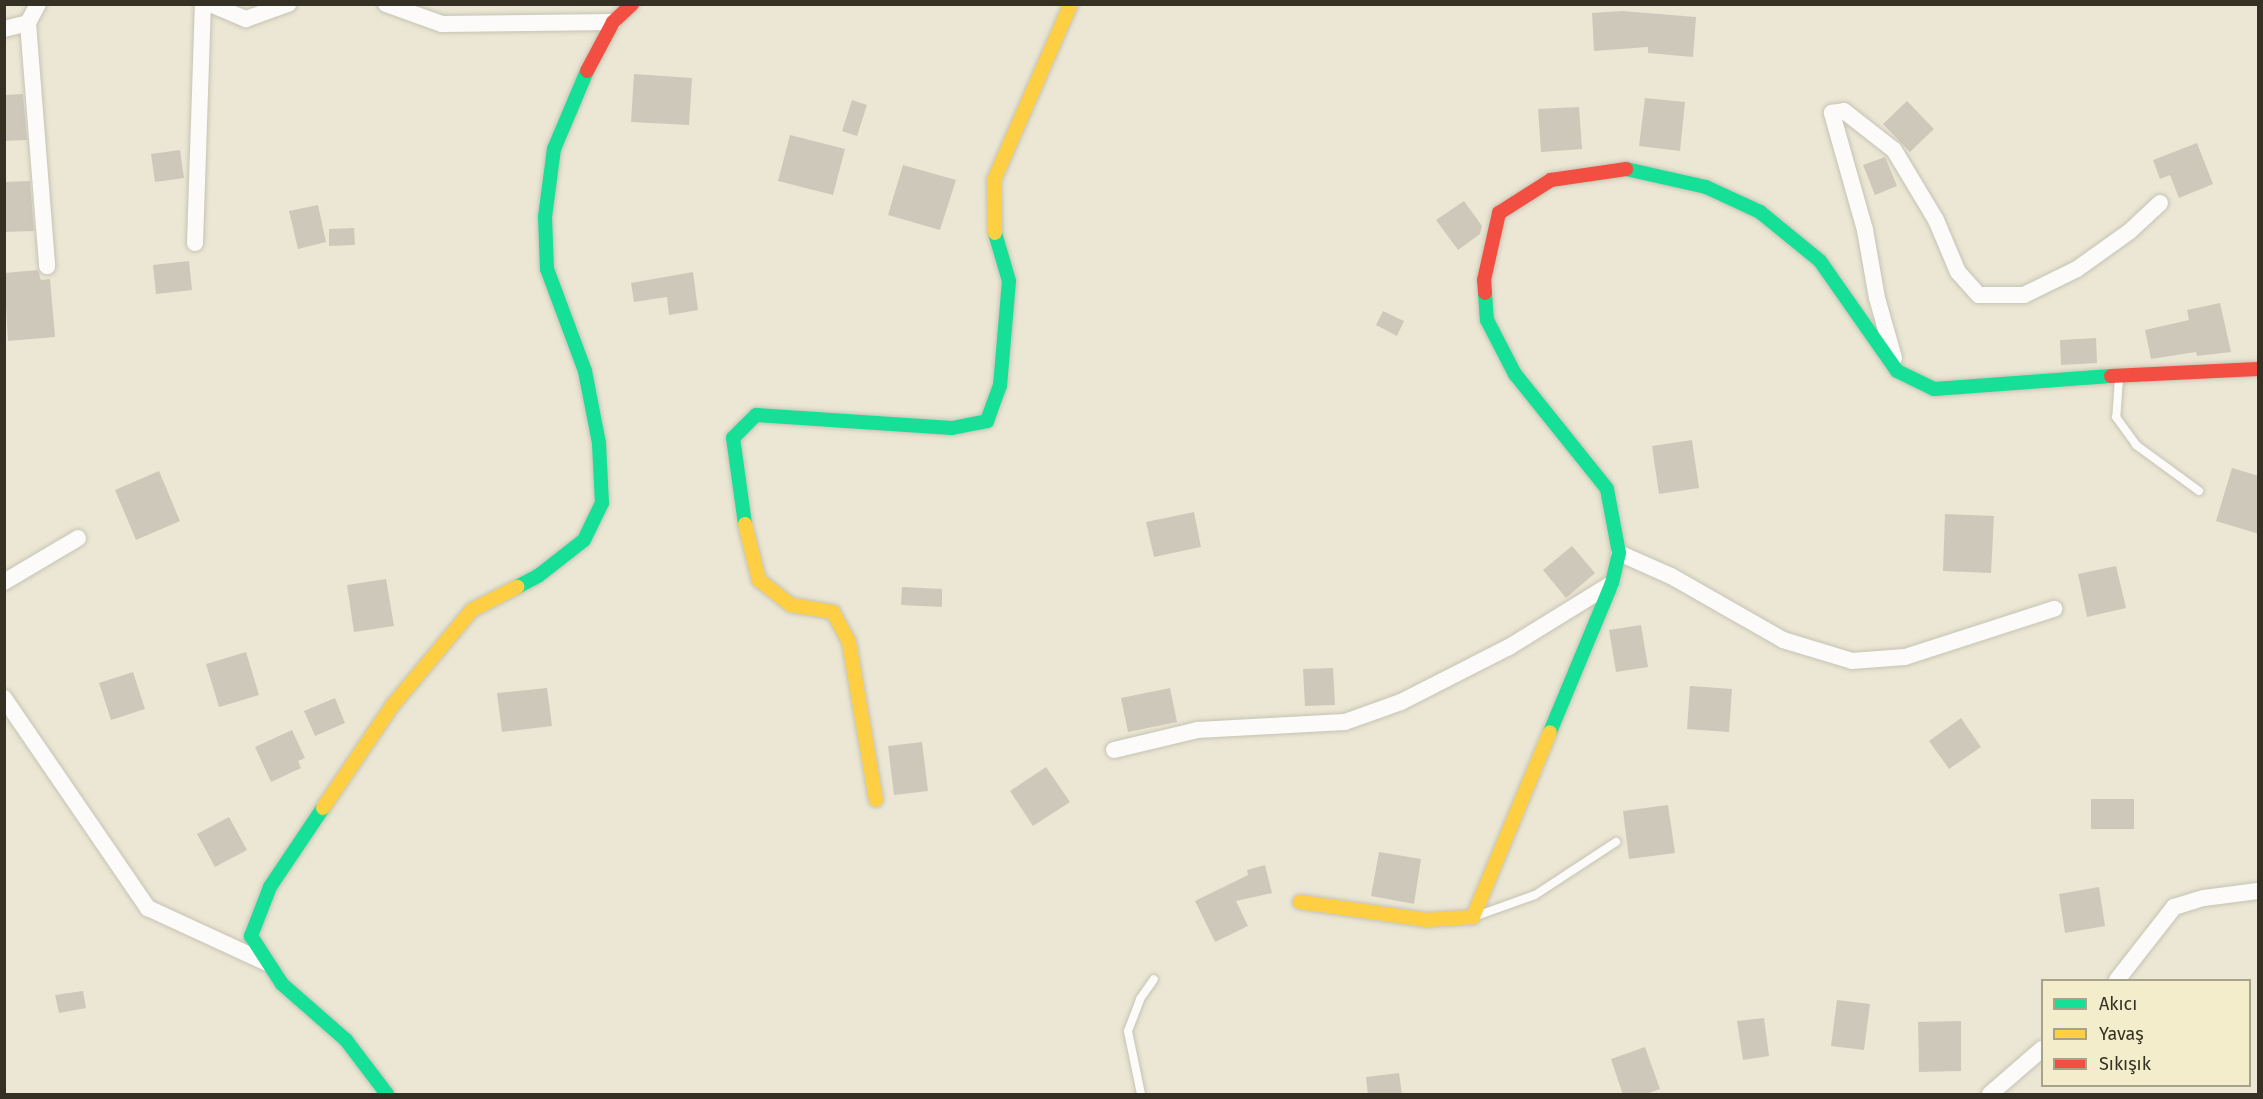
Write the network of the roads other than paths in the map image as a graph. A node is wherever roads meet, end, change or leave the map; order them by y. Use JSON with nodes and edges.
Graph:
{"nodes":[{"id":1,"x":38,"y":4,"type":"edge"},
{"id":2,"x":203,"y":4,"type":"edge"},
{"id":3,"x":210,"y":4,"type":"edge"},
{"id":4,"x":288,"y":4,"type":"edge"},
{"id":5,"x":386,"y":4,"type":"edge"},
{"id":6,"x":632,"y":4,"type":"edge"},
{"id":7,"x":1071,"y":4,"type":"edge"},
{"id":8,"x":613,"y":22,"type":"junction"},
{"id":9,"x":28,"y":23,"type":"junction"},
{"id":10,"x":4,"y":29,"type":"edge"},
{"id":11,"x":2160,"y":203,"type":"dead end"},
{"id":12,"x":195,"y":243,"type":"dead end"},
{"id":13,"x":47,"y":266,"type":"dead end"},
{"id":14,"x":2259,"y":369,"type":"edge"},
{"id":15,"x":1897,"y":371,"type":"junction"},
{"id":16,"x":2119,"y":377,"type":"junction"},
{"id":17,"x":2199,"y":491,"type":"dead end"},
{"id":18,"x":78,"y":538,"type":"dead end"},
{"id":19,"x":1619,"y":553,"type":"junction"},
{"id":20,"x":4,"y":582,"type":"edge"},
{"id":21,"x":1612,"y":583,"type":"junction"},
{"id":22,"x":2054,"y":609,"type":"dead end"},
{"id":23,"x":4,"y":698,"type":"edge"},
{"id":24,"x":1114,"y":750,"type":"dead end"},
{"id":25,"x":876,"y":800,"type":"dead end"},
{"id":26,"x":1616,"y":842,"type":"dead end"},
{"id":27,"x":2259,"y":891,"type":"edge"},
{"id":28,"x":1300,"y":902,"type":"dead end"},
{"id":29,"x":1473,"y":917,"type":"junction"},
{"id":30,"x":268,"y":963,"type":"junction"},
{"id":31,"x":1154,"y":979,"type":"dead end"},
{"id":32,"x":2119,"y":979,"type":"edge"},
{"id":33,"x":2041,"y":1051,"type":"edge"},
{"id":34,"x":387,"y":1095,"type":"edge"},
{"id":35,"x":1141,"y":1095,"type":"edge"},
{"id":36,"x":1990,"y":1095,"type":"edge"}],
"edges":[{"from":1,"to":9,"type":"street"},
{"from":2,"to":12,"type":"street"},
{"from":3,"to":4,"type":"street"},
{"from":5,"to":8,"type":"street"},
{"from":6,"to":8,"type":"street"},
{"from":7,"to":25,"type":"street"},
{"from":8,"to":30,"type":"street"},
{"from":9,"to":10,"type":"street"},
{"from":9,"to":13,"type":"street"},
{"from":11,"to":15,"type":"street"},
{"from":14,"to":16,"type":"street"},
{"from":15,"to":16,"type":"street"},
{"from":15,"to":19,"type":"street"},
{"from":16,"to":17,"type":"lane"},
{"from":18,"to":20,"type":"street"},
{"from":19,"to":21,"type":"street"},
{"from":19,"to":22,"type":"street"},
{"from":21,"to":24,"type":"street"},
{"from":21,"to":29,"type":"street"},
{"from":23,"to":30,"type":"street"},
{"from":26,"to":29,"type":"lane"},
{"from":27,"to":32,"type":"street"},
{"from":28,"to":29,"type":"street"},
{"from":30,"to":34,"type":"street"},
{"from":31,"to":35,"type":"lane"},
{"from":33,"to":36,"type":"street"}]}
